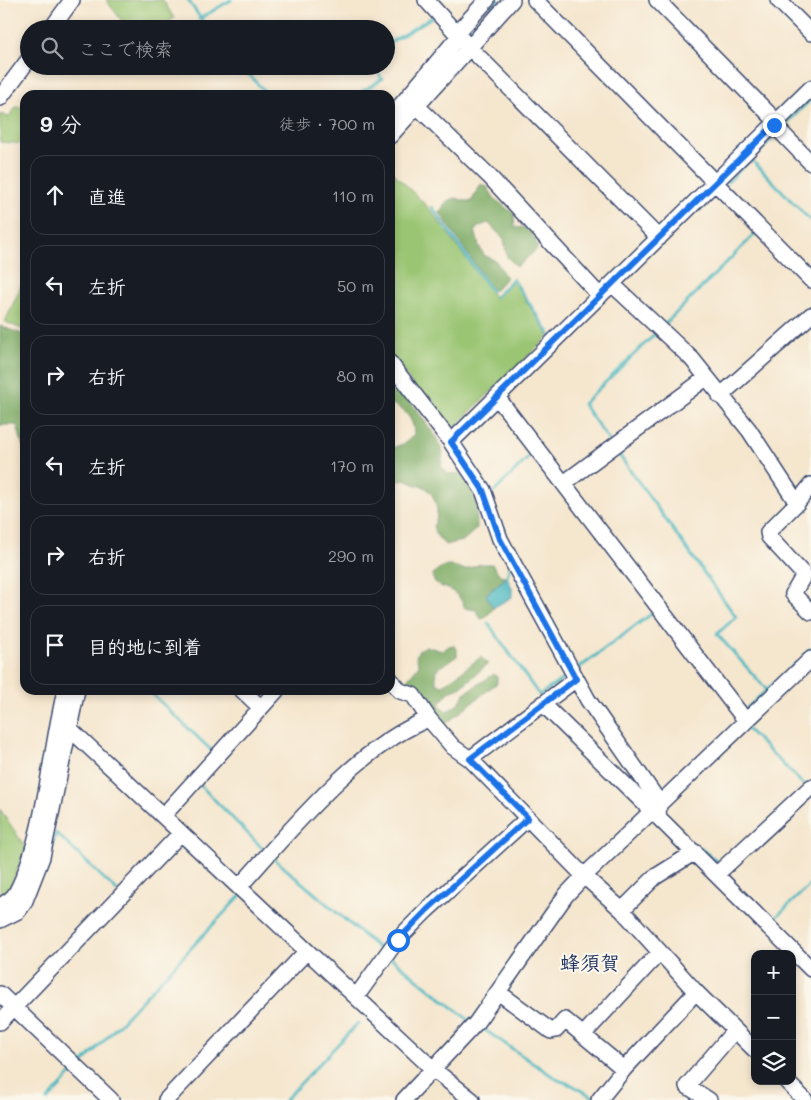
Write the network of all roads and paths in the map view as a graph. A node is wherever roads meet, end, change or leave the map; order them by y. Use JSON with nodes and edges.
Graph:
{"nodes":[{"id":1,"x":72,"y":0,"type":"edge"},
{"id":2,"x":426,"y":0,"type":"edge"},
{"id":3,"x":487,"y":0,"type":"edge"},
{"id":4,"x":512,"y":0,"type":"edge"},
{"id":5,"x":535,"y":0,"type":"edge"},
{"id":6,"x":657,"y":0,"type":"edge"},
{"id":7,"x":778,"y":0,"type":"edge"},
{"id":8,"x":58,"y":20,"type":"edge"},
{"id":9,"x":811,"y":34,"type":"edge"},
{"id":10,"x":462,"y":39,"type":"junction"},
{"id":11,"x":20,"y":71,"type":"edge"},
{"id":12,"x":811,"y":88,"type":"edge"},
{"id":13,"x":0,"y":98,"type":"edge"},
{"id":14,"x":417,"y":106,"type":"junction"},
{"id":15,"x":395,"y":113,"type":"edge"},
{"id":16,"x":775,"y":123,"type":"junction"},
{"id":17,"x":395,"y":130,"type":"edge"},
{"id":18,"x":811,"y":163,"type":"edge"},
{"id":19,"x":715,"y":182,"type":"junction"},
{"id":20,"x":659,"y":238,"type":"junction"},
{"id":21,"x":811,"y":280,"type":"edge"},
{"id":22,"x":612,"y":284,"type":"junction"},
{"id":23,"x":600,"y":296,"type":"junction"},
{"id":24,"x":811,"y":315,"type":"edge"},
{"id":25,"x":395,"y":369,"type":"edge"},
{"id":26,"x":706,"y":378,"type":"junction"},
{"id":27,"x":720,"y":396,"type":"junction"},
{"id":28,"x":497,"y":397,"type":"junction"},
{"id":29,"x":451,"y":442,"type":"junction"},
{"id":30,"x":564,"y":483,"type":"junction"},
{"id":31,"x":811,"y":485,"type":"edge"},
{"id":32,"x":797,"y":503,"type":"junction"},
{"id":33,"x":811,"y":612,"type":"edge"},
{"id":34,"x":811,"y":658,"type":"edge"},
{"id":35,"x":576,"y":679,"type":"junction"},
{"id":36,"x":395,"y":685,"type":"edge"},
{"id":37,"x":65,"y":695,"type":"edge"},
{"id":38,"x":75,"y":695,"type":"edge"},
{"id":39,"x":247,"y":695,"type":"edge"},
{"id":40,"x":272,"y":695,"type":"edge"},
{"id":41,"x":543,"y":704,"type":"junction"},
{"id":42,"x":260,"y":707,"type":"junction"},
{"id":43,"x":429,"y":719,"type":"junction"},
{"id":44,"x":746,"y":721,"type":"junction"},
{"id":45,"x":66,"y":723,"type":"junction"},
{"id":46,"x":470,"y":759,"type":"junction"},
{"id":47,"x":811,"y":786,"type":"edge"},
{"id":48,"x":656,"y":810,"type":"junction"},
{"id":49,"x":163,"y":816,"type":"junction"},
{"id":50,"x":528,"y":818,"type":"junction"},
{"id":51,"x":181,"y":832,"type":"junction"},
{"id":52,"x":695,"y":852,"type":"junction"},
{"id":53,"x":717,"y":874,"type":"junction"},
{"id":54,"x":584,"y":876,"type":"junction"},
{"id":55,"x":239,"y":887,"type":"junction"},
{"id":56,"x":0,"y":906,"type":"edge"},
{"id":57,"x":622,"y":910,"type":"junction"},
{"id":58,"x":0,"y":920,"type":"edge"},
{"id":59,"x":307,"y":951,"type":"junction"},
{"id":60,"x":660,"y":952,"type":"junction"},
{"id":61,"x":811,"y":969,"type":"edge"},
{"id":62,"x":498,"y":992,"type":"junction"},
{"id":63,"x":696,"y":992,"type":"junction"},
{"id":64,"x":0,"y":994,"type":"edge"},
{"id":65,"x":356,"y":997,"type":"junction"},
{"id":66,"x":14,"y":1007,"type":"junction"},
{"id":67,"x":0,"y":1022,"type":"edge"},
{"id":68,"x":735,"y":1030,"type":"junction"},
{"id":69,"x":583,"y":1035,"type":"junction"},
{"id":70,"x":751,"y":1046,"type":"edge"},
{"id":71,"x":433,"y":1069,"type":"junction"},
{"id":72,"x":624,"y":1069,"type":"junction"},
{"id":73,"x":790,"y":1085,"type":"edge"},
{"id":74,"x":111,"y":1100,"type":"edge"},
{"id":75,"x":166,"y":1100,"type":"edge"},
{"id":76,"x":404,"y":1100,"type":"edge"},
{"id":77,"x":472,"y":1100,"type":"edge"},
{"id":78,"x":599,"y":1100,"type":"edge"},
{"id":79,"x":710,"y":1100,"type":"edge"},
{"id":80,"x":805,"y":1100,"type":"edge"}],
"edges":[{"from":1,"to":8,"type":"street"},
{"from":2,"to":10,"type":"street"},
{"from":3,"to":10,"type":"street"},
{"from":4,"to":10,"type":"street"},
{"from":5,"to":19,"type":"street"},
{"from":6,"to":16,"type":"street"},
{"from":7,"to":9,"type":"street"},
{"from":10,"to":14,"type":"street"},
{"from":10,"to":15,"type":"street"},
{"from":10,"to":20,"type":"street"},
{"from":11,"to":13,"type":"street"},
{"from":12,"to":16,"type":"street"},
{"from":14,"to":17,"type":"street"},
{"from":14,"to":23,"type":"street"},
{"from":16,"to":18,"type":"street"},
{"from":16,"to":19,"type":"street"},
{"from":19,"to":20,"type":"street"},
{"from":19,"to":21,"type":"street"},
{"from":20,"to":22,"type":"street"},
{"from":22,"to":23,"type":"street"},
{"from":22,"to":26,"type":"street"},
{"from":23,"to":28,"type":"street"},
{"from":24,"to":27,"type":"street"},
{"from":25,"to":29,"type":"street"},
{"from":26,"to":27,"type":"street"},
{"from":26,"to":30,"type":"street"},
{"from":27,"to":32,"type":"street"},
{"from":28,"to":29,"type":"street"},
{"from":28,"to":30,"type":"street"},
{"from":29,"to":35,"type":"street"},
{"from":30,"to":44,"type":"street"},
{"from":31,"to":32,"type":"street"},
{"from":32,"to":33,"type":"street"},
{"from":34,"to":44,"type":"street"},
{"from":35,"to":41,"type":"street"},
{"from":35,"to":48,"type":"street"},
{"from":36,"to":43,"type":"street"},
{"from":37,"to":45,"type":"street"},
{"from":38,"to":45,"type":"street"},
{"from":39,"to":42,"type":"street"},
{"from":40,"to":42,"type":"street"},
{"from":41,"to":46,"type":"street"},
{"from":41,"to":48,"type":"street"},
{"from":42,"to":49,"type":"street"},
{"from":43,"to":46,"type":"street"},
{"from":43,"to":55,"type":"street"},
{"from":44,"to":48,"type":"street"},
{"from":45,"to":49,"type":"street"},
{"from":45,"to":56,"type":"street"},
{"from":45,"to":58,"type":"street"},
{"from":46,"to":50,"type":"street"},
{"from":47,"to":53,"type":"street"},
{"from":48,"to":52,"type":"street"},
{"from":48,"to":54,"type":"street"},
{"from":49,"to":51,"type":"street"},
{"from":50,"to":54,"type":"street"},
{"from":50,"to":65,"type":"street"},
{"from":51,"to":55,"type":"street"},
{"from":51,"to":66,"type":"street"},
{"from":52,"to":53,"type":"street"},
{"from":52,"to":57,"type":"street"},
{"from":53,"to":61,"type":"street"},
{"from":54,"to":57,"type":"street"},
{"from":54,"to":62,"type":"street"},
{"from":55,"to":59,"type":"street"},
{"from":57,"to":60,"type":"street"},
{"from":59,"to":65,"type":"street"},
{"from":59,"to":75,"type":"street"},
{"from":60,"to":63,"type":"street"},
{"from":60,"to":69,"type":"street"},
{"from":62,"to":69,"type":"street"},
{"from":62,"to":71,"type":"street"},
{"from":63,"to":68,"type":"street"},
{"from":63,"to":72,"type":"street"},
{"from":64,"to":66,"type":"street"},
{"from":65,"to":71,"type":"street"},
{"from":66,"to":67,"type":"street"},
{"from":66,"to":74,"type":"street"},
{"from":68,"to":70,"type":"street"},
{"from":68,"to":79,"type":"street"},
{"from":69,"to":72,"type":"street"},
{"from":71,"to":76,"type":"street"},
{"from":71,"to":77,"type":"street"},
{"from":72,"to":78,"type":"street"},
{"from":73,"to":80,"type":"street"}]}
